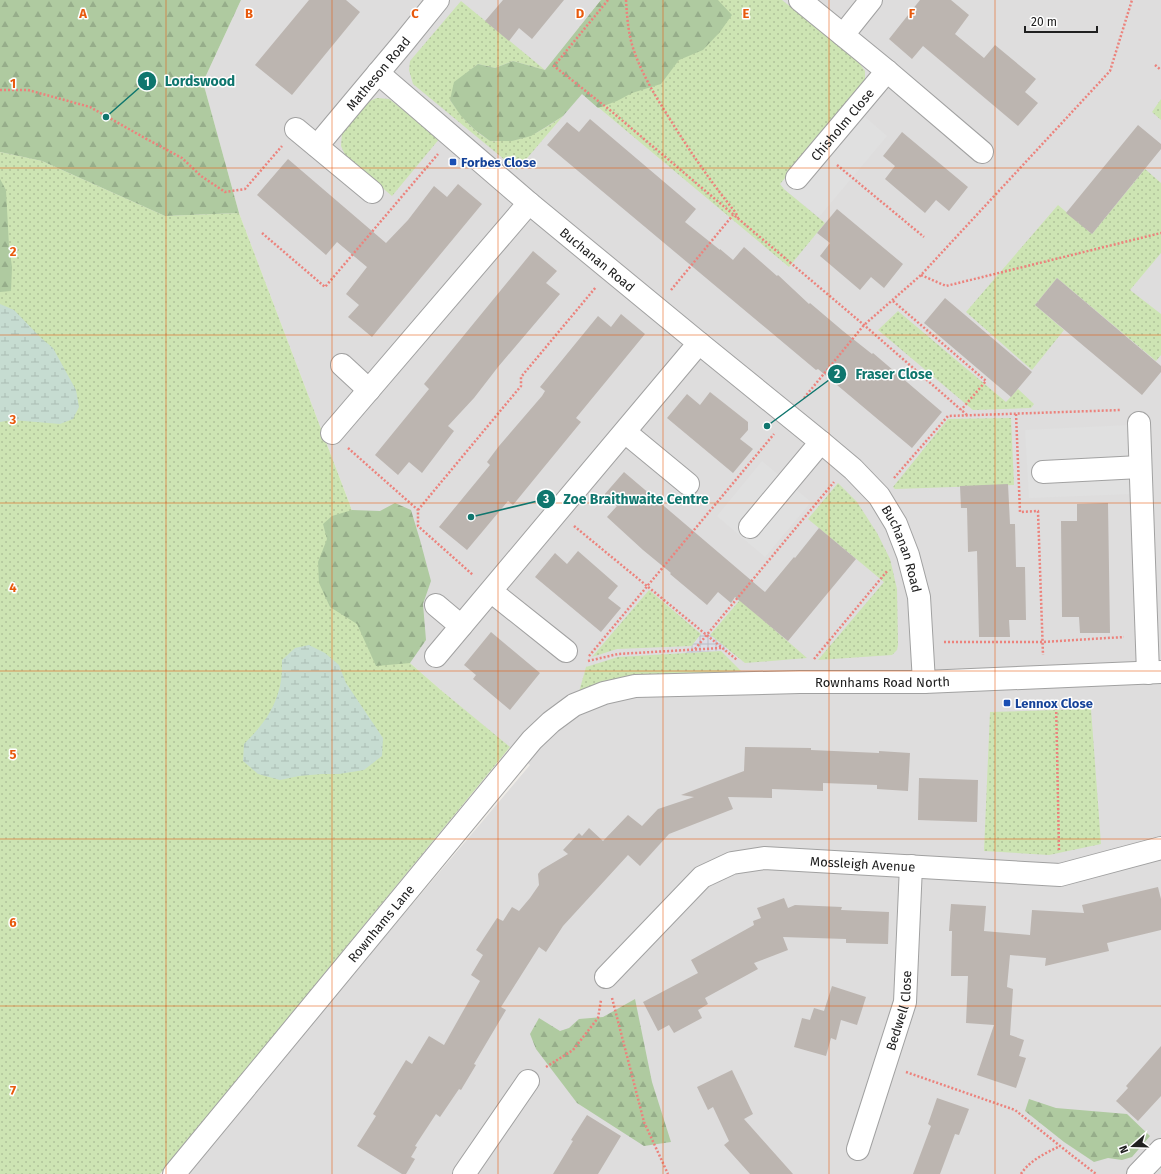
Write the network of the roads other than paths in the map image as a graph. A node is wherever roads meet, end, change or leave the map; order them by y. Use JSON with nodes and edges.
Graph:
{"nodes":[{"id":1,"x":438,"y":0,"type":"edge"},
{"id":2,"x":800,"y":0,"type":"edge"},
{"id":3,"x":871,"y":0,"type":"edge"},
{"id":4,"x":843,"y":35,"type":"junction"},
{"id":5,"x":887,"y":71,"type":"junction"},
{"id":6,"x":378,"y":74,"type":"junction"},
{"id":7,"x":296,"y":129,"type":"road end"},
{"id":8,"x":317,"y":146,"type":"junction"},
{"id":9,"x":982,"y":152,"type":"dead end"},
{"id":10,"x":797,"y":178,"type":"dead end"},
{"id":11,"x":372,"y":192,"type":"dead end"},
{"id":12,"x":529,"y":203,"type":"junction"},
{"id":13,"x":699,"y":343,"type":"junction"},
{"id":14,"x":342,"y":365,"type":"dead end"},
{"id":15,"x":369,"y":390,"type":"junction"},
{"id":16,"x":1131,"y":416,"type":"road end"},
{"id":17,"x":625,"y":432,"type":"junction"},
{"id":18,"x":332,"y":434,"type":"road end"},
{"id":19,"x":822,"y":442,"type":"junction"},
{"id":20,"x":1140,"y":467,"type":"junction"},
{"id":21,"x":1043,"y":472,"type":"dead end"},
{"id":22,"x":688,"y":484,"type":"dead end"},
{"id":23,"x":750,"y":526,"type":"dead end"},
{"id":24,"x":492,"y":592,"type":"junction"},
{"id":25,"x":436,"y":605,"type":"dead end"},
{"id":26,"x":461,"y":626,"type":"junction"},
{"id":27,"x":566,"y":651,"type":"dead end"},
{"id":28,"x":436,"y":656,"type":"dead end"},
{"id":29,"x":1154,"y":673,"type":"edge"},
{"id":30,"x":924,"y":682,"type":"junction"},
{"id":31,"x":604,"y":693,"type":"joint"},
{"id":32,"x":1161,"y":848,"type":"edge"},
{"id":33,"x":911,"y":866,"type":"junction"},
{"id":34,"x":606,"y":977,"type":"road end"},
{"id":35,"x":528,"y":1081,"type":"road end"},
{"id":36,"x":858,"y":1150,"type":"dead end"},
{"id":37,"x":1161,"y":1150,"type":"edge"},
{"id":38,"x":174,"y":1174,"type":"edge"},
{"id":39,"x":464,"y":1174,"type":"edge"},
{"id":40,"x":1138,"y":1174,"type":"edge"}],
"edges":[{"from":1,"to":6,"type":"street","name":"Matheson Road"},
{"from":2,"to":4,"type":"street"},
{"from":3,"to":4,"type":"street"},
{"from":4,"to":5,"type":"street"},
{"from":5,"to":9,"type":"street"},
{"from":5,"to":10,"type":"street","name":"Chisholm Close"},
{"from":6,"to":8,"type":"street","name":"Matheson Road"},
{"from":6,"to":12,"type":"street","name":"Buchanan Road"},
{"from":7,"to":8,"type":"street"},
{"from":8,"to":11,"type":"street"},
{"from":12,"to":13,"type":"street","name":"Buchanan Road"},
{"from":12,"to":15,"type":"street"},
{"from":13,"to":17,"type":"street"},
{"from":13,"to":19,"type":"street","name":"Buchanan Road"},
{"from":14,"to":15,"type":"street"},
{"from":15,"to":18,"type":"street"},
{"from":16,"to":20,"type":"street"},
{"from":17,"to":22,"type":"street"},
{"from":17,"to":24,"type":"street"},
{"from":19,"to":23,"type":"street"},
{"from":19,"to":30,"type":"street","name":"Buchanan Road"},
{"from":20,"to":21,"type":"street"},
{"from":20,"to":29,"type":"street"},
{"from":24,"to":26,"type":"street"},
{"from":24,"to":27,"type":"street"},
{"from":25,"to":26,"type":"street"},
{"from":26,"to":28,"type":"street"},
{"from":29,"to":30,"type":"street","name":"Rownhams Road North"},
{"from":30,"to":31,"type":"street","name":"Rownhams Road North"},
{"from":31,"to":38,"type":"street","name":"Rownhams Lane"},
{"from":32,"to":33,"type":"street","name":"Mossleigh Avenue"},
{"from":33,"to":34,"type":"street","name":"Mossleigh Avenue"},
{"from":33,"to":36,"type":"street","name":"Bedwell Close"},
{"from":35,"to":39,"type":"street"},
{"from":37,"to":40,"type":"street"}]}
